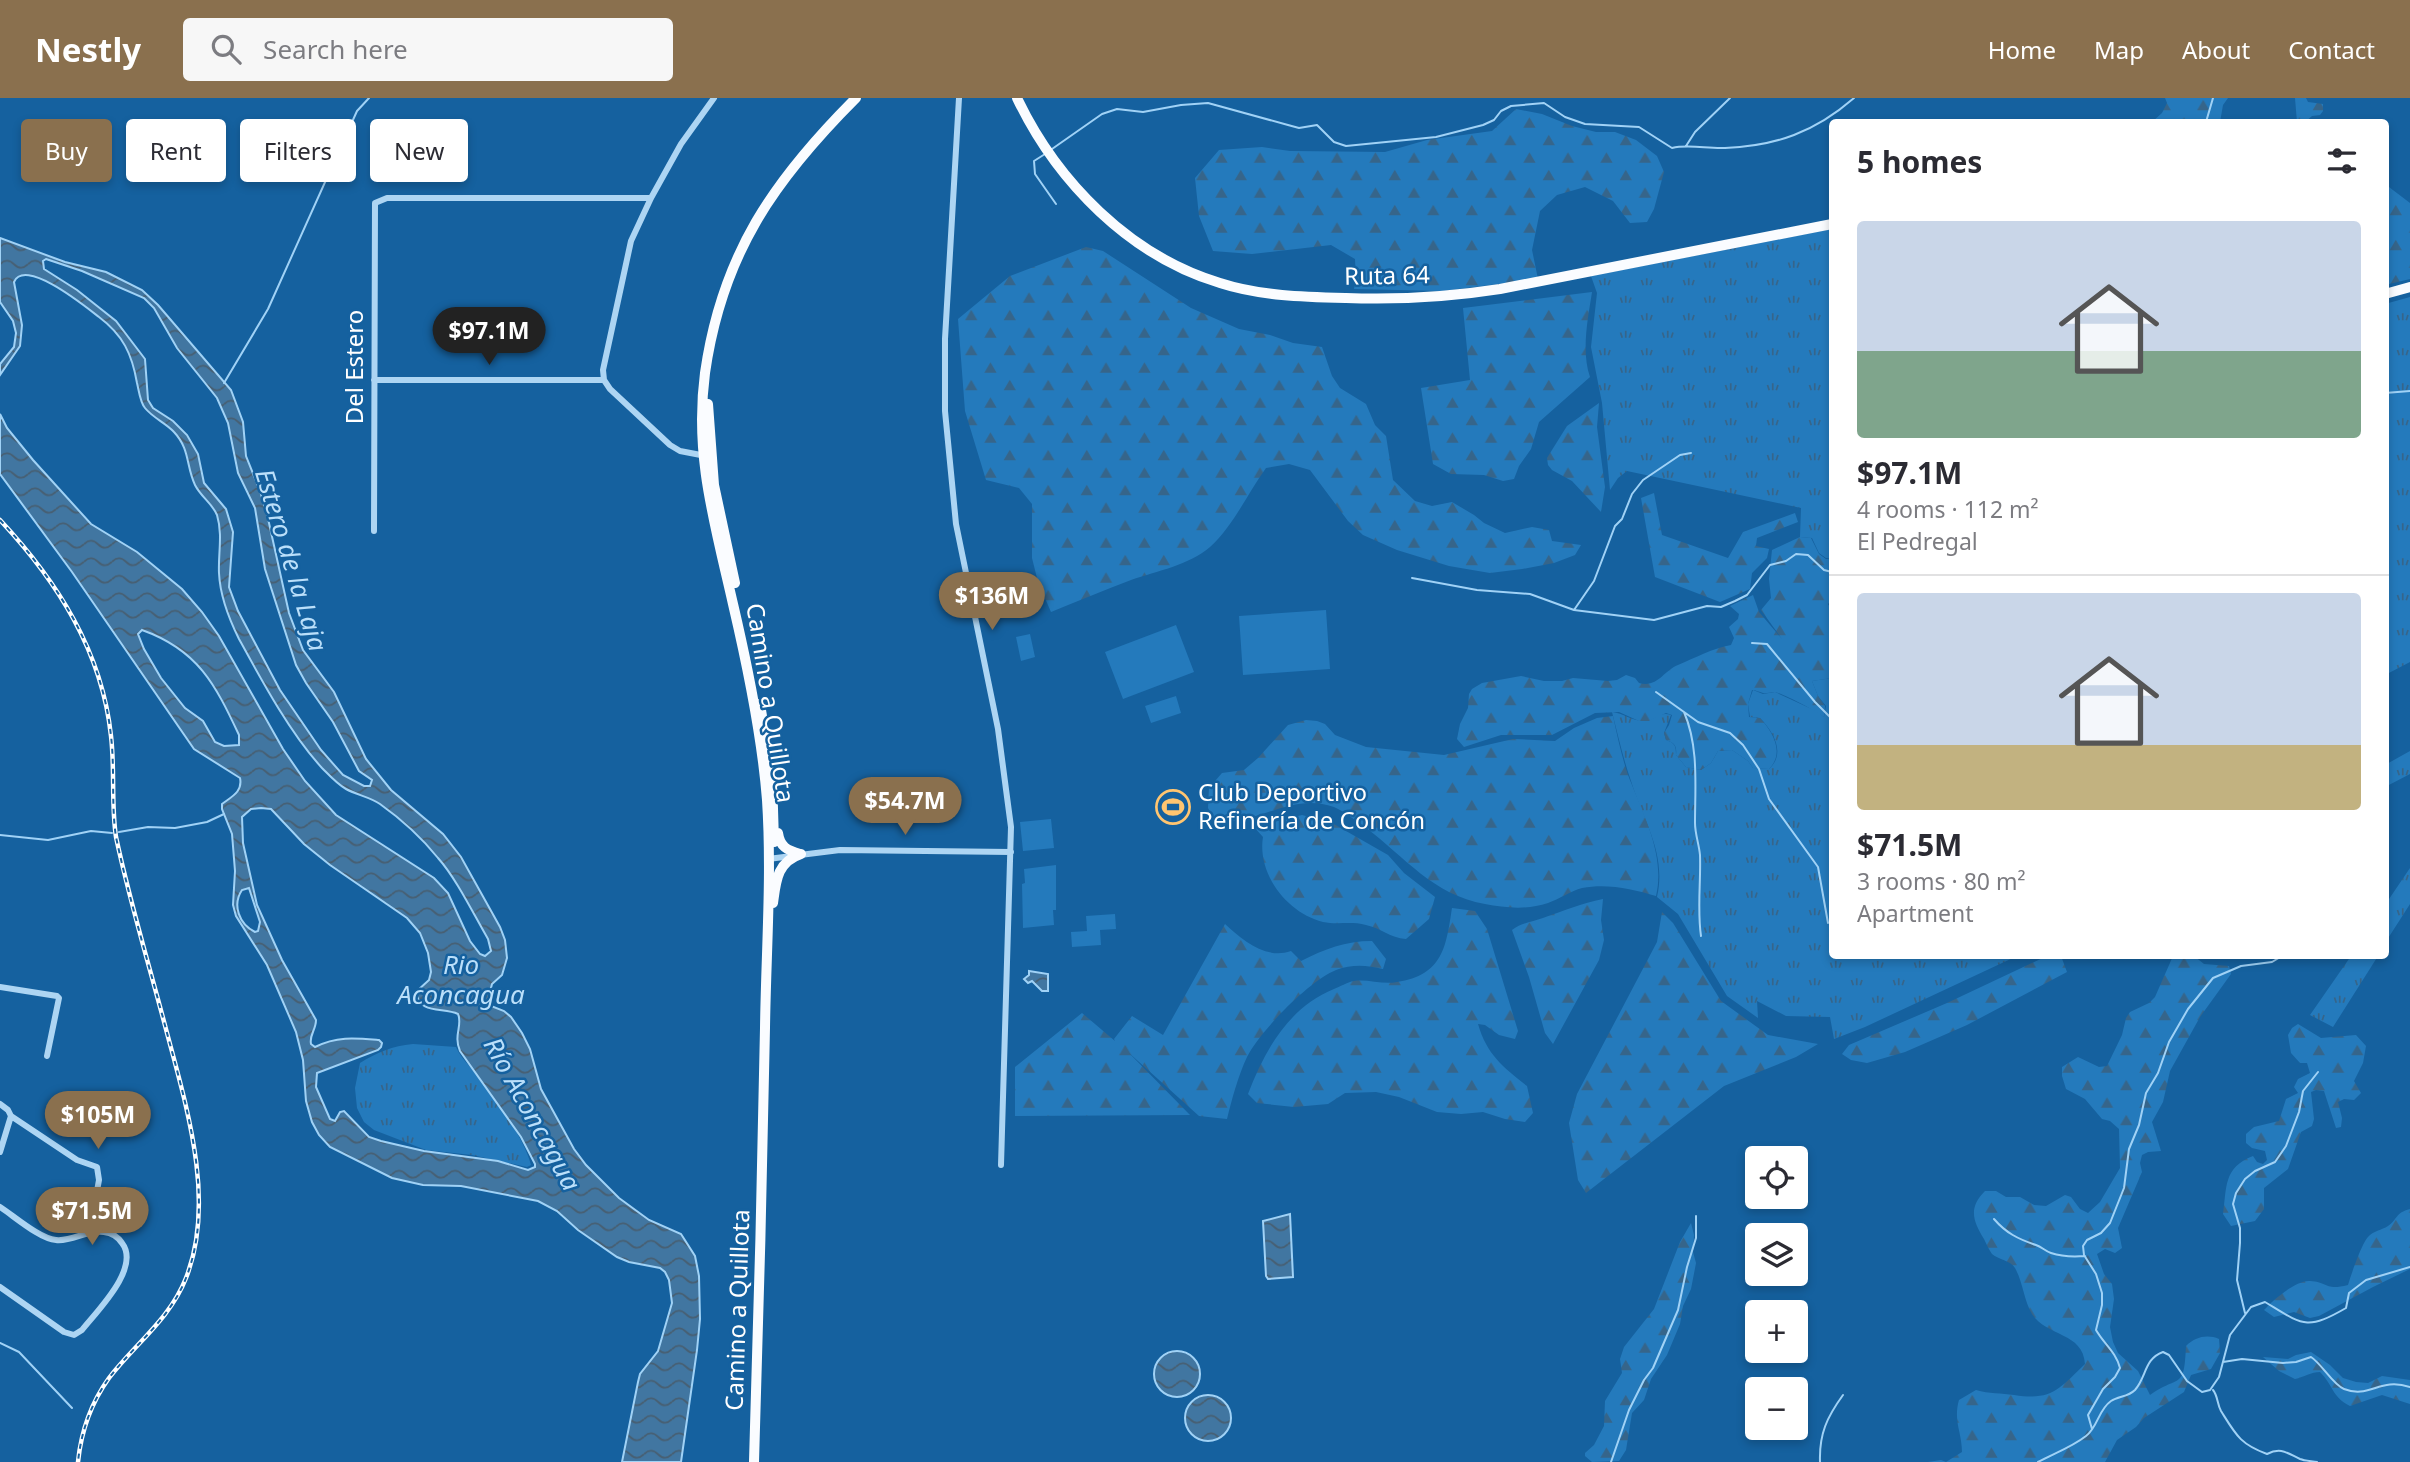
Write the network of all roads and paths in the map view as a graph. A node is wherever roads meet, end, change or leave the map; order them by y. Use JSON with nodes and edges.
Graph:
{"nodes":[{"id":1,"x":714,"y":98,"type":"edge"},
{"id":2,"x":856,"y":98,"type":"edge"},
{"id":3,"x":959,"y":98,"type":"edge"},
{"id":4,"x":1017,"y":98,"type":"edge"},
{"id":5,"x":651,"y":198,"type":"junction"},
{"id":6,"x":1829,"y":225,"type":"edge"},
{"id":7,"x":2410,"y":287,"type":"edge"},
{"id":8,"x":2389,"y":293,"type":"edge"},
{"id":9,"x":374,"y":380,"type":"junction"},
{"id":10,"x":604,"y":380,"type":"junction"},
{"id":11,"x":706,"y":456,"type":"junction"},
{"id":12,"x":374,"y":531,"type":"dead end"},
{"id":13,"x":775,"y":813,"type":"junction"},
{"id":14,"x":1012,"y":852,"type":"junction"},
{"id":15,"x":801,"y":854,"type":"junction"},
{"id":16,"x":771,"y":859,"type":"junction"},
{"id":17,"x":773,"y":903,"type":"junction"},
{"id":18,"x":0,"y":987,"type":"edge"},
{"id":19,"x":47,"y":1056,"type":"dead end"},
{"id":20,"x":0,"y":1104,"type":"edge"},
{"id":21,"x":11,"y":1116,"type":"junction"},
{"id":22,"x":0,"y":1152,"type":"edge"},
{"id":23,"x":763,"y":1159,"type":"junction"},
{"id":24,"x":1001,"y":1165,"type":"dead end"},
{"id":25,"x":69,"y":1202,"type":"dead end"},
{"id":26,"x":0,"y":1207,"type":"edge"},
{"id":27,"x":0,"y":1287,"type":"edge"},
{"id":28,"x":754,"y":1462,"type":"edge"}],
"edges":[{"from":1,"to":5,"type":"street"},
{"from":2,"to":11,"type":"main road","name":"Camino a Quillota"},
{"from":3,"to":14,"type":"street"},
{"from":4,"to":6,"type":"main road","name":"Ruta 64"},
{"from":5,"to":9,"type":"street","name":"Del Estero"},
{"from":5,"to":10,"type":"street"},
{"from":7,"to":8,"type":"main road"},
{"from":9,"to":10,"type":"street"},
{"from":9,"to":12,"type":"street","name":"Del Estero"},
{"from":10,"to":11,"type":"street"},
{"from":11,"to":13,"type":"main road","name":"Camino a Quillota"},
{"from":11,"to":16,"type":"main road","name":"Camino a Quillota"},
{"from":13,"to":15,"type":"main road"},
{"from":13,"to":16,"type":"main road","name":"Camino a Quillota"},
{"from":14,"to":15,"type":"street"},
{"from":14,"to":24,"type":"street"},
{"from":15,"to":16,"type":"street"},
{"from":15,"to":17,"type":"main road"},
{"from":16,"to":17,"type":"main road","name":"Camino a Quillota"},
{"from":16,"to":23,"type":"main road","name":"Camino a Quillota"},
{"from":17,"to":23,"type":"main road","name":"Camino a Quillota"},
{"from":18,"to":19,"type":"street"},
{"from":20,"to":21,"type":"street"},
{"from":21,"to":22,"type":"street"},
{"from":21,"to":25,"type":"street"},
{"from":23,"to":28,"type":"main road","name":"Camino a Quillota"},
{"from":26,"to":27,"type":"street"}]}
